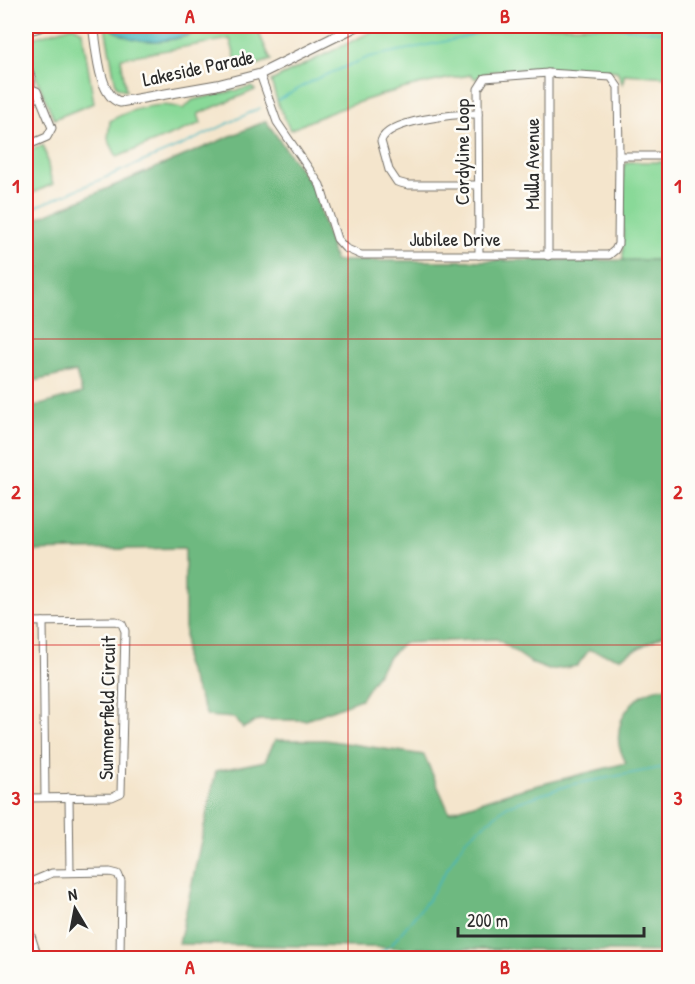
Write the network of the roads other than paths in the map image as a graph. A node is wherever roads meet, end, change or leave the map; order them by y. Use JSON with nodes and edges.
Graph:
{"nodes":[{"id":1,"x":44,"y":26,"type":"edge"},
{"id":2,"x":93,"y":26,"type":"edge"},
{"id":3,"x":357,"y":26,"type":"edge"},
{"id":4,"x":26,"y":31,"type":"edge"},
{"id":5,"x":26,"y":62,"type":"edge"},
{"id":6,"x":548,"y":73,"type":"junction"},
{"id":7,"x":260,"y":74,"type":"junction"},
{"id":8,"x":28,"y":87,"type":"edge"},
{"id":9,"x":478,"y":114,"type":"junction"},
{"id":10,"x":26,"y":146,"type":"edge"},
{"id":11,"x":618,"y":156,"type":"junction"},
{"id":12,"x":669,"y":156,"type":"edge"},
{"id":13,"x":478,"y":185,"type":"junction"},
{"id":14,"x":479,"y":255,"type":"junction"},
{"id":15,"x":548,"y":256,"type":"junction"},
{"id":16,"x":26,"y":622,"type":"edge"},
{"id":17,"x":43,"y":622,"type":"junction"},
{"id":18,"x":69,"y":797,"type":"junction"},
{"id":19,"x":26,"y":798,"type":"edge"},
{"id":20,"x":45,"y":798,"type":"junction"},
{"id":21,"x":70,"y":872,"type":"junction"},
{"id":22,"x":26,"y":884,"type":"edge"},
{"id":23,"x":26,"y":923,"type":"edge"},
{"id":24,"x":37,"y":958,"type":"edge"},
{"id":25,"x":120,"y":958,"type":"edge"}],
"edges":[{"from":1,"to":4,"type":"street"},
{"from":2,"to":7,"type":"street","name":"Lakeside Parade"},
{"from":3,"to":7,"type":"street","name":"Lakeside Parade"},
{"from":5,"to":8,"type":"street"},
{"from":6,"to":9,"type":"street","name":"Cordyline Loop"},
{"from":6,"to":11,"type":"street","name":"Cordyline Loop"},
{"from":6,"to":15,"type":"street","name":"Mulla Avenue"},
{"from":7,"to":14,"type":"street","name":"Jubilee Drive"},
{"from":8,"to":10,"type":"street"},
{"from":9,"to":13,"type":"street","name":"Cordyline Loop"},
{"from":9,"to":13,"type":"street"},
{"from":11,"to":12,"type":"street"},
{"from":11,"to":15,"type":"street","name":"Jubilee Drive"},
{"from":13,"to":14,"type":"street","name":"Cordyline Loop"},
{"from":14,"to":15,"type":"street","name":"Jubilee Drive"},
{"from":16,"to":17,"type":"street","name":"Summerfield Circuit"},
{"from":17,"to":18,"type":"street","name":"Summerfield Circuit"},
{"from":17,"to":20,"type":"street"},
{"from":18,"to":20,"type":"street","name":"Summerfield Circuit"},
{"from":18,"to":21,"type":"street"},
{"from":19,"to":20,"type":"street","name":"Summerfield Circuit"},
{"from":21,"to":22,"type":"street"},
{"from":21,"to":25,"type":"street"},
{"from":23,"to":24,"type":"street"}]}
